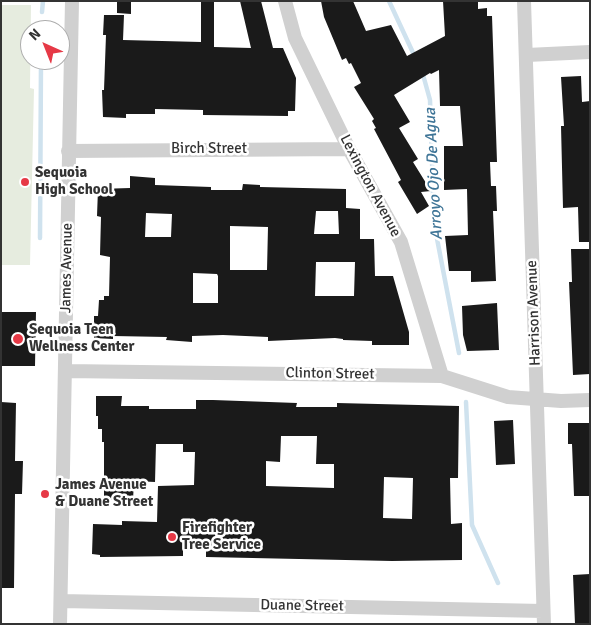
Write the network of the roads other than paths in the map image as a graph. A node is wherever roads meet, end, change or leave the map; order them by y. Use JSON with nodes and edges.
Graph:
{"nodes":[{"id":1,"x":72,"y":1,"type":"edge"},
{"id":2,"x":285,"y":1,"type":"edge"},
{"id":3,"x":524,"y":1,"type":"edge"},
{"id":4,"x":590,"y":52,"type":"edge"},
{"id":5,"x":527,"y":55,"type":"junction"},
{"id":6,"x":349,"y":149,"type":"junction"},
{"id":7,"x":68,"y":151,"type":"junction"},
{"id":8,"x":66,"y":372,"type":"junction"},
{"id":9,"x":442,"y":376,"type":"junction"},
{"id":10,"x":536,"y":400,"type":"junction"},
{"id":11,"x":590,"y":400,"type":"edge"},
{"id":12,"x":62,"y":601,"type":"junction"},
{"id":13,"x":544,"y":617,"type":"edge"},
{"id":14,"x":60,"y":624,"type":"edge"}],
"edges":[{"from":1,"to":7,"type":"street","name":"James Avenue"},
{"from":2,"to":6,"type":"street","name":"Lexington Avenue"},
{"from":3,"to":5,"type":"street","name":"Harrison Avenue"},
{"from":4,"to":5,"type":"street"},
{"from":5,"to":10,"type":"street","name":"Harrison Avenue"},
{"from":6,"to":7,"type":"street","name":"Birch Street"},
{"from":6,"to":9,"type":"street","name":"Lexington Avenue"},
{"from":7,"to":8,"type":"street","name":"James Avenue"},
{"from":8,"to":9,"type":"street","name":"Clinton Street"},
{"from":8,"to":12,"type":"street","name":"James Avenue"},
{"from":9,"to":10,"type":"street","name":"Clinton Street"},
{"from":10,"to":11,"type":"street","name":"Clinton Street"},
{"from":10,"to":13,"type":"street","name":"Harrison Avenue"},
{"from":12,"to":13,"type":"street","name":"Duane Street"},
{"from":12,"to":14,"type":"street","name":"James Avenue"}]}
